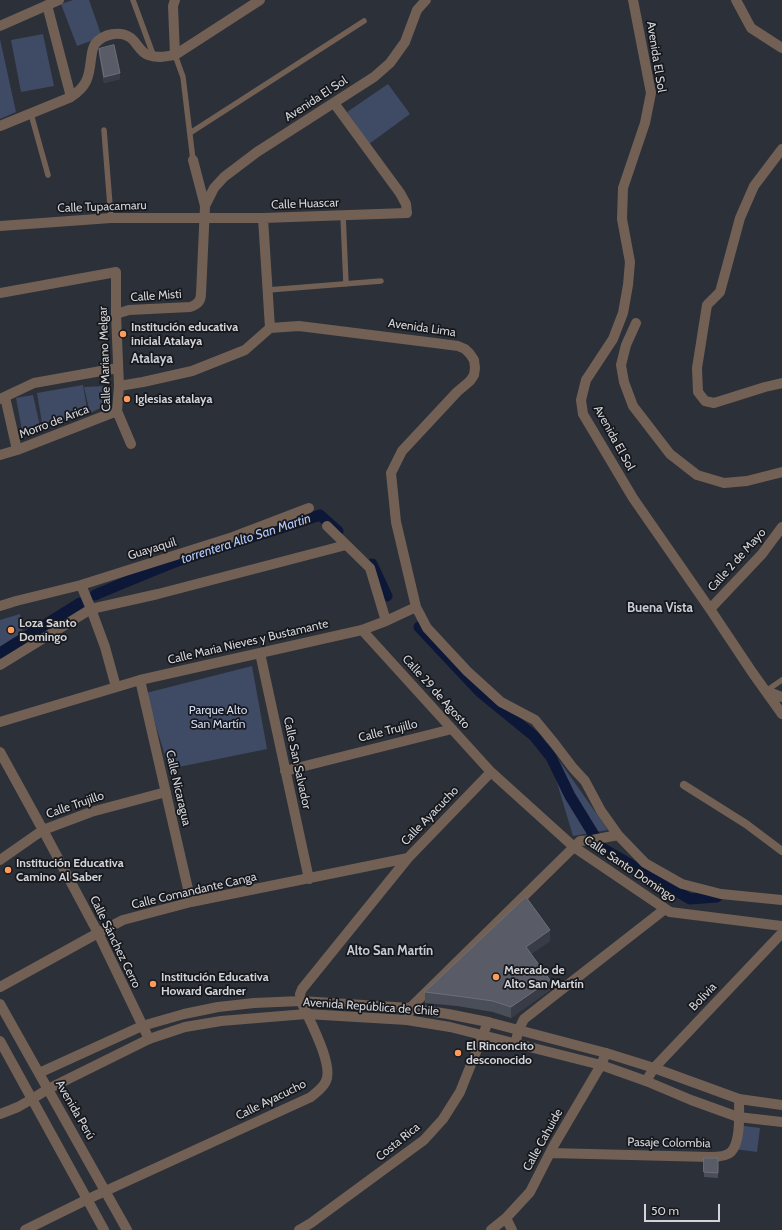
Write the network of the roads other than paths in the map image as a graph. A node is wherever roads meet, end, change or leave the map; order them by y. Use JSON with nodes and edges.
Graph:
{"nodes":[{"id":1,"x":133,"y":0,"type":"edge"},
{"id":2,"x":175,"y":0,"type":"edge"},
{"id":3,"x":260,"y":0,"type":"edge"},
{"id":4,"x":426,"y":0,"type":"edge"},
{"id":5,"x":633,"y":0,"type":"edge"},
{"id":6,"x":736,"y":0,"type":"edge"},
{"id":7,"x":52,"y":2,"type":"edge"},
{"id":8,"x":364,"y":21,"type":"dead end"},
{"id":9,"x":0,"y":26,"type":"edge"},
{"id":10,"x":782,"y":48,"type":"edge"},
{"id":11,"x":175,"y":55,"type":"junction"},
{"id":12,"x":154,"y":57,"type":"junction"},
{"id":13,"x":70,"y":97,"type":"junction"},
{"id":14,"x":334,"y":103,"type":"junction"},
{"id":15,"x":30,"y":114,"type":"junction"},
{"id":16,"x":0,"y":126,"type":"edge"},
{"id":17,"x":104,"y":130,"type":"dead end"},
{"id":18,"x":190,"y":133,"type":"junction"},
{"id":19,"x":782,"y":149,"type":"edge"},
{"id":20,"x":193,"y":160,"type":"joint"},
{"id":21,"x":48,"y":175,"type":"dead end"},
{"id":22,"x":205,"y":206,"type":"junction"},
{"id":23,"x":343,"y":215,"type":"junction"},
{"id":24,"x":111,"y":218,"type":"junction"},
{"id":25,"x":204,"y":218,"type":"junction"},
{"id":26,"x":263,"y":218,"type":"junction"},
{"id":27,"x":0,"y":226,"type":"edge"},
{"id":28,"x":381,"y":281,"type":"dead end"},
{"id":29,"x":346,"y":284,"type":"junction"},
{"id":30,"x":268,"y":290,"type":"junction"},
{"id":31,"x":0,"y":293,"type":"edge"},
{"id":32,"x":116,"y":314,"type":"junction"},
{"id":33,"x":636,"y":323,"type":"dead end"},
{"id":34,"x":270,"y":328,"type":"junction"},
{"id":35,"x":118,"y":368,"type":"junction"},
{"id":36,"x":782,"y":383,"type":"edge"},
{"id":37,"x":119,"y":386,"type":"junction"},
{"id":38,"x":3,"y":398,"type":"edge"},
{"id":39,"x":118,"y":411,"type":"junction"},
{"id":40,"x":131,"y":444,"type":"dead end"},
{"id":41,"x":17,"y":450,"type":"junction"},
{"id":42,"x":0,"y":455,"type":"edge"},
{"id":43,"x":782,"y":472,"type":"edge"},
{"id":44,"x":309,"y":508,"type":"dead end"},
{"id":45,"x":327,"y":526,"type":"dead end"},
{"id":46,"x":782,"y":527,"type":"edge"},
{"id":47,"x":346,"y":545,"type":"junction"},
{"id":48,"x":81,"y":585,"type":"junction"},
{"id":49,"x":0,"y":606,"type":"edge"},
{"id":50,"x":416,"y":607,"type":"junction"},
{"id":51,"x":91,"y":609,"type":"junction"},
{"id":52,"x":710,"y":609,"type":"junction"},
{"id":53,"x":386,"y":621,"type":"junction"},
{"id":54,"x":362,"y":630,"type":"junction"},
{"id":55,"x":260,"y":653,"type":"junction"},
{"id":56,"x":0,"y":665,"type":"edge"},
{"id":57,"x":140,"y":680,"type":"junction"},
{"id":58,"x":782,"y":680,"type":"edge"},
{"id":59,"x":116,"y":687,"type":"junction"},
{"id":60,"x":766,"y":691,"type":"junction"},
{"id":61,"x":782,"y":697,"type":"edge"},
{"id":62,"x":782,"y":714,"type":"edge"},
{"id":63,"x":0,"y":722,"type":"edge"},
{"id":64,"x":452,"y":729,"type":"junction"},
{"id":65,"x":0,"y":752,"type":"edge"},
{"id":66,"x":285,"y":771,"type":"junction"},
{"id":67,"x":491,"y":772,"type":"junction"},
{"id":68,"x":684,"y":785,"type":"dead end"},
{"id":69,"x":166,"y":792,"type":"junction"},
{"id":70,"x":44,"y":830,"type":"junction"},
{"id":71,"x":618,"y":835,"type":"junction"},
{"id":72,"x":574,"y":847,"type":"junction"},
{"id":73,"x":782,"y":851,"type":"edge"},
{"id":74,"x":408,"y":858,"type":"junction"},
{"id":75,"x":0,"y":860,"type":"edge"},
{"id":76,"x":309,"y":879,"type":"junction"},
{"id":77,"x":782,"y":900,"type":"edge"},
{"id":78,"x":191,"y":902,"type":"junction"},
{"id":79,"x":665,"y":909,"type":"junction"},
{"id":80,"x":782,"y":926,"type":"edge"},
{"id":81,"x":98,"y":932,"type":"junction"},
{"id":82,"x":782,"y":933,"type":"edge"},
{"id":83,"x":0,"y":987,"type":"edge"},
{"id":84,"x":300,"y":1001,"type":"junction"},
{"id":85,"x":0,"y":1004,"type":"edge"},
{"id":86,"x":410,"y":1008,"type":"junction"},
{"id":87,"x":306,"y":1014,"type":"junction"},
{"id":88,"x":407,"y":1020,"type":"junction"},
{"id":89,"x":488,"y":1022,"type":"junction"},
{"id":90,"x":142,"y":1026,"type":"junction"},
{"id":91,"x":519,"y":1029,"type":"junction"},
{"id":92,"x":483,"y":1036,"type":"junction"},
{"id":93,"x":149,"y":1039,"type":"junction"},
{"id":94,"x":0,"y":1041,"type":"edge"},
{"id":95,"x":20,"y":1042,"type":"junction"},
{"id":96,"x":515,"y":1044,"type":"junction"},
{"id":97,"x":5,"y":1051,"type":"junction"},
{"id":98,"x":606,"y":1053,"type":"junction"},
{"id":99,"x":601,"y":1065,"type":"junction"},
{"id":100,"x":654,"y":1068,"type":"junction"},
{"id":101,"x":39,"y":1073,"type":"junction"},
{"id":102,"x":646,"y":1081,"type":"junction"},
{"id":103,"x":48,"y":1089,"type":"junction"},
{"id":104,"x":32,"y":1099,"type":"junction"},
{"id":105,"x":739,"y":1099,"type":"junction"},
{"id":106,"x":782,"y":1105,"type":"edge"},
{"id":107,"x":0,"y":1114,"type":"edge"},
{"id":108,"x":738,"y":1118,"type":"junction"},
{"id":109,"x":782,"y":1122,"type":"edge"},
{"id":110,"x":550,"y":1153,"type":"junction"},
{"id":111,"x":106,"y":1191,"type":"junction"},
{"id":112,"x":88,"y":1199,"type":"junction"},
{"id":113,"x":506,"y":1218,"type":"junction"},
{"id":114,"x":25,"y":1230,"type":"edge"},
{"id":115,"x":104,"y":1230,"type":"edge"},
{"id":116,"x":127,"y":1230,"type":"edge"},
{"id":117,"x":299,"y":1230,"type":"edge"},
{"id":118,"x":491,"y":1230,"type":"edge"},
{"id":119,"x":512,"y":1230,"type":"edge"}],
"edges":[{"from":1,"to":12,"type":"lane"},
{"from":2,"to":11,"type":"street"},
{"from":3,"to":11,"type":"street"},
{"from":4,"to":14,"type":"street","name":"Avenida El Sol"},
{"from":5,"to":52,"type":"street","name":"Avenida El Sol"},
{"from":6,"to":10,"type":"street"},
{"from":7,"to":9,"type":"street"},
{"from":7,"to":13,"type":"street"},
{"from":8,"to":18,"type":"lane"},
{"from":11,"to":12,"type":"street"},
{"from":11,"to":18,"type":"lane"},
{"from":12,"to":13,"type":"street"},
{"from":13,"to":15,"type":"street"},
{"from":14,"to":22,"type":"street","name":"Avenida El Sol"},
{"from":14,"to":23,"type":"street","name":"Calle Huascar"},
{"from":15,"to":16,"type":"street"},
{"from":15,"to":21,"type":"lane"},
{"from":17,"to":24,"type":"lane"},
{"from":18,"to":20,"type":"lane"},
{"from":19,"to":36,"type":"street"},
{"from":20,"to":22,"type":"street"},
{"from":22,"to":25,"type":"street"},
{"from":23,"to":26,"type":"street","name":"Calle Huascar"},
{"from":23,"to":29,"type":"lane"},
{"from":24,"to":25,"type":"street","name":"Calle Tupacamaru"},
{"from":24,"to":27,"type":"street","name":"Calle Tupacamaru"},
{"from":25,"to":26,"type":"street","name":"Calle Huascar"},
{"from":25,"to":32,"type":"street","name":"Calle Misti"},
{"from":26,"to":30,"type":"street"},
{"from":28,"to":29,"type":"lane"},
{"from":29,"to":30,"type":"lane"},
{"from":30,"to":34,"type":"street"},
{"from":31,"to":32,"type":"street","name":"Calle Mariano Melgar"},
{"from":32,"to":35,"type":"street","name":"Calle Mariano Melgar"},
{"from":33,"to":43,"type":"street"},
{"from":34,"to":37,"type":"street"},
{"from":34,"to":50,"type":"street","name":"Avenida Lima"},
{"from":35,"to":37,"type":"street","name":"Calle Mariano Melgar"},
{"from":35,"to":38,"type":"street"},
{"from":37,"to":39,"type":"street","name":"Calle Mariano Melgar"},
{"from":38,"to":41,"type":"street"},
{"from":39,"to":40,"type":"street","name":"Calle Mariano Melgar"},
{"from":39,"to":41,"type":"street","name":"Morro de Arica"},
{"from":41,"to":42,"type":"street","name":"Morro de Arica"},
{"from":44,"to":48,"type":"street","name":"Guayaquil"},
{"from":45,"to":47,"type":"street"},
{"from":46,"to":52,"type":"street","name":"Calle 2 de Mayo"},
{"from":47,"to":51,"type":"street"},
{"from":47,"to":53,"type":"street"},
{"from":48,"to":49,"type":"street","name":"Guayaquil"},
{"from":48,"to":51,"type":"street"},
{"from":50,"to":53,"type":"street","name":"Calle Maria Nieves y Bustamante"},
{"from":50,"to":71,"type":"street"},
{"from":51,"to":56,"type":"street"},
{"from":51,"to":59,"type":"street"},
{"from":52,"to":60,"type":"street","name":"Avenida El Sol"},
{"from":53,"to":54,"type":"street","name":"Calle Maria Nieves y Bustamante"},
{"from":54,"to":55,"type":"street","name":"Calle Maria Nieves y Bustamante"},
{"from":54,"to":64,"type":"street","name":"Calle 29 de Agosto"},
{"from":55,"to":57,"type":"street","name":"Calle Maria Nieves y Bustamante"},
{"from":55,"to":66,"type":"street","name":"Calle San Salvador"},
{"from":57,"to":59,"type":"street","name":"Calle Maria Nieves y Bustamante"},
{"from":57,"to":69,"type":"street","name":"Calle Nicaragua"},
{"from":58,"to":60,"type":"lane"},
{"from":59,"to":63,"type":"street","name":"Calle Maria Nieves y Bustamante"},
{"from":60,"to":61,"type":"street"},
{"from":60,"to":62,"type":"street","name":"Avenida El Sol"},
{"from":64,"to":66,"type":"street","name":"Calle Trujillo"},
{"from":64,"to":67,"type":"street","name":"Calle 29 de Agosto"},
{"from":65,"to":70,"type":"street","name":"Calle Sánchez Cerro"},
{"from":66,"to":76,"type":"street","name":"Calle San Salvador"},
{"from":67,"to":72,"type":"street","name":"Calle Santo Domingo"},
{"from":67,"to":74,"type":"street","name":"Calle Ayacucho"},
{"from":68,"to":73,"type":"street"},
{"from":69,"to":70,"type":"street","name":"Calle Trujillo"},
{"from":69,"to":78,"type":"street","name":"Calle Nicaragua"},
{"from":70,"to":75,"type":"street","name":"Calle Trujillo"},
{"from":70,"to":81,"type":"street","name":"Calle Sánchez Cerro"},
{"from":71,"to":72,"type":"street"},
{"from":71,"to":77,"type":"street"},
{"from":72,"to":79,"type":"street","name":"Calle Santo Domingo"},
{"from":72,"to":86,"type":"street"},
{"from":74,"to":76,"type":"street","name":"Calle Comandante Canga"},
{"from":74,"to":84,"type":"street","name":"Calle Ayacucho"},
{"from":76,"to":78,"type":"street","name":"Calle Comandante Canga"},
{"from":78,"to":81,"type":"street","name":"Calle Comandante Canga"},
{"from":79,"to":80,"type":"street","name":"Calle Santo Domingo"},
{"from":79,"to":91,"type":"street"},
{"from":81,"to":83,"type":"street","name":"Calle Comandante Canga"},
{"from":81,"to":90,"type":"street","name":"Calle Sánchez Cerro"},
{"from":82,"to":100,"type":"street","name":"Bolivia"},
{"from":84,"to":86,"type":"street","name":"Avenida República de Chile"},
{"from":84,"to":87,"type":"street","name":"Calle Ayacucho"},
{"from":84,"to":90,"type":"street","name":"Avenida República de Chile"},
{"from":85,"to":95,"type":"street","name":"Avenida Perú"},
{"from":86,"to":88,"type":"street"},
{"from":86,"to":89,"type":"street","name":"Avenida República de Chile"},
{"from":87,"to":88,"type":"street","name":"Avenida República de Chile"},
{"from":87,"to":93,"type":"street","name":"Avenida República de Chile"},
{"from":87,"to":111,"type":"street","name":"Calle Ayacucho"},
{"from":88,"to":92,"type":"street","name":"Avenida República de Chile"},
{"from":89,"to":91,"type":"street","name":"Avenida República de Chile"},
{"from":89,"to":92,"type":"street","name":"Costa Rica"},
{"from":90,"to":93,"type":"street","name":"Calle Sánchez Cerro"},
{"from":90,"to":101,"type":"street","name":"Avenida República de Chile"},
{"from":91,"to":96,"type":"street"},
{"from":91,"to":98,"type":"street","name":"Avenida República de Chile"},
{"from":92,"to":96,"type":"street","name":"Avenida República de Chile"},
{"from":92,"to":117,"type":"street","name":"Costa Rica"},
{"from":93,"to":103,"type":"street","name":"Avenida República de Chile"},
{"from":94,"to":97,"type":"street"},
{"from":95,"to":97,"type":"street"},
{"from":95,"to":101,"type":"street","name":"Avenida Perú"},
{"from":96,"to":99,"type":"street","name":"Avenida República de Chile"},
{"from":97,"to":104,"type":"street"},
{"from":98,"to":99,"type":"street","name":"Calle Cahuide"},
{"from":98,"to":100,"type":"street","name":"Avenida República de Chile"},
{"from":99,"to":102,"type":"street","name":"Avenida República de Chile"},
{"from":99,"to":110,"type":"street","name":"Calle Cahuide"},
{"from":100,"to":102,"type":"street","name":"Bolivia"},
{"from":100,"to":105,"type":"street","name":"Avenida República de Chile"},
{"from":101,"to":103,"type":"street","name":"Avenida Perú"},
{"from":102,"to":108,"type":"street","name":"Avenida República de Chile"},
{"from":103,"to":104,"type":"street","name":"Avenida República de Chile"},
{"from":103,"to":111,"type":"street","name":"Avenida Perú"},
{"from":104,"to":107,"type":"street","name":"Avenida República de Chile"},
{"from":104,"to":112,"type":"street"},
{"from":105,"to":106,"type":"street","name":"Avenida República de Chile"},
{"from":105,"to":108,"type":"street","name":"Pasaje Colombia"},
{"from":108,"to":109,"type":"street","name":"Avenida República de Chile"},
{"from":108,"to":110,"type":"street","name":"Pasaje Colombia"},
{"from":110,"to":113,"type":"street","name":"Calle Cahuide"},
{"from":111,"to":112,"type":"street","name":"Calle Ayacucho"},
{"from":111,"to":116,"type":"street","name":"Avenida Perú"},
{"from":112,"to":114,"type":"street","name":"Calle Ayacucho"},
{"from":112,"to":115,"type":"street"},
{"from":113,"to":118,"type":"street","name":"Calle Cahuide"},
{"from":113,"to":119,"type":"street"}]}
